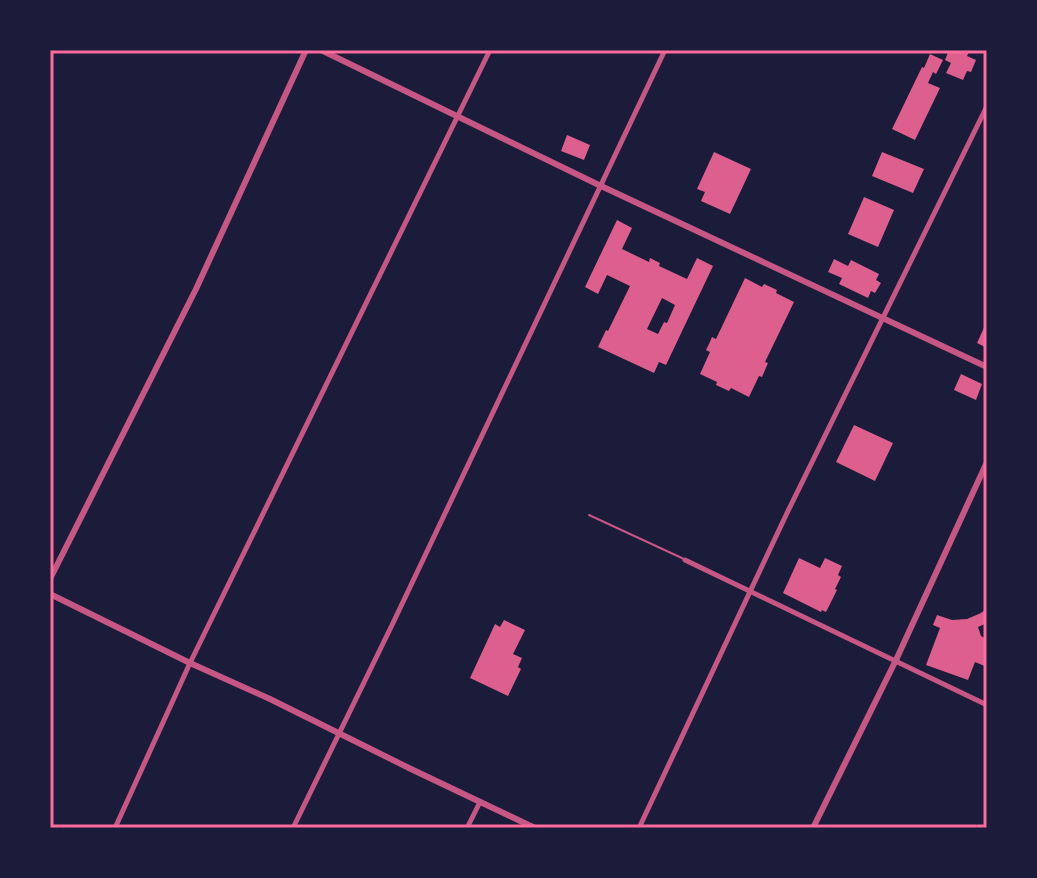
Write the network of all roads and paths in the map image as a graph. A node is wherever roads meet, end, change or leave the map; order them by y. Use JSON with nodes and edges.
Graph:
{"nodes":[{"id":1,"x":306,"y":50,"type":"edge"},
{"id":2,"x":321,"y":50,"type":"edge"},
{"id":3,"x":490,"y":50,"type":"edge"},
{"id":4,"x":665,"y":50,"type":"edge"},
{"id":5,"x":987,"y":106,"type":"edge"},
{"id":6,"x":458,"y":117,"type":"junction"},
{"id":7,"x":601,"y":186,"type":"junction"},
{"id":8,"x":882,"y":319,"type":"junction"},
{"id":9,"x":987,"y":367,"type":"edge"},
{"id":10,"x":987,"y":462,"type":"edge"},
{"id":11,"x":589,"y":515,"type":"dead end"},
{"id":12,"x":685,"y":560,"type":"joint"},
{"id":13,"x":50,"y":579,"type":"edge"},
{"id":14,"x":751,"y":592,"type":"junction"},
{"id":15,"x":50,"y":594,"type":"edge"},
{"id":16,"x":896,"y":660,"type":"junction"},
{"id":17,"x":190,"y":663,"type":"junction"},
{"id":18,"x":987,"y":705,"type":"edge"},
{"id":19,"x":339,"y":733,"type":"junction"},
{"id":20,"x":480,"y":802,"type":"junction"},
{"id":21,"x":115,"y":828,"type":"edge"},
{"id":22,"x":293,"y":828,"type":"edge"},
{"id":23,"x":467,"y":828,"type":"edge"},
{"id":24,"x":535,"y":828,"type":"edge"},
{"id":25,"x":639,"y":828,"type":"edge"},
{"id":26,"x":813,"y":828,"type":"edge"}],
"edges":[{"from":1,"to":13,"type":"street"},
{"from":2,"to":6,"type":"street"},
{"from":3,"to":6,"type":"street"},
{"from":4,"to":7,"type":"street"},
{"from":5,"to":8,"type":"street"},
{"from":6,"to":7,"type":"street"},
{"from":6,"to":17,"type":"street"},
{"from":7,"to":8,"type":"street"},
{"from":7,"to":19,"type":"street"},
{"from":8,"to":9,"type":"street"},
{"from":8,"to":14,"type":"street"},
{"from":10,"to":16,"type":"street"},
{"from":11,"to":12,"type":"lane"},
{"from":12,"to":14,"type":"street"},
{"from":14,"to":16,"type":"street"},
{"from":14,"to":25,"type":"street"},
{"from":15,"to":17,"type":"street"},
{"from":16,"to":18,"type":"street"},
{"from":16,"to":26,"type":"street"},
{"from":17,"to":19,"type":"street"},
{"from":17,"to":21,"type":"street"},
{"from":19,"to":20,"type":"street"},
{"from":19,"to":22,"type":"street"},
{"from":20,"to":23,"type":"street"},
{"from":20,"to":24,"type":"street"}]}
